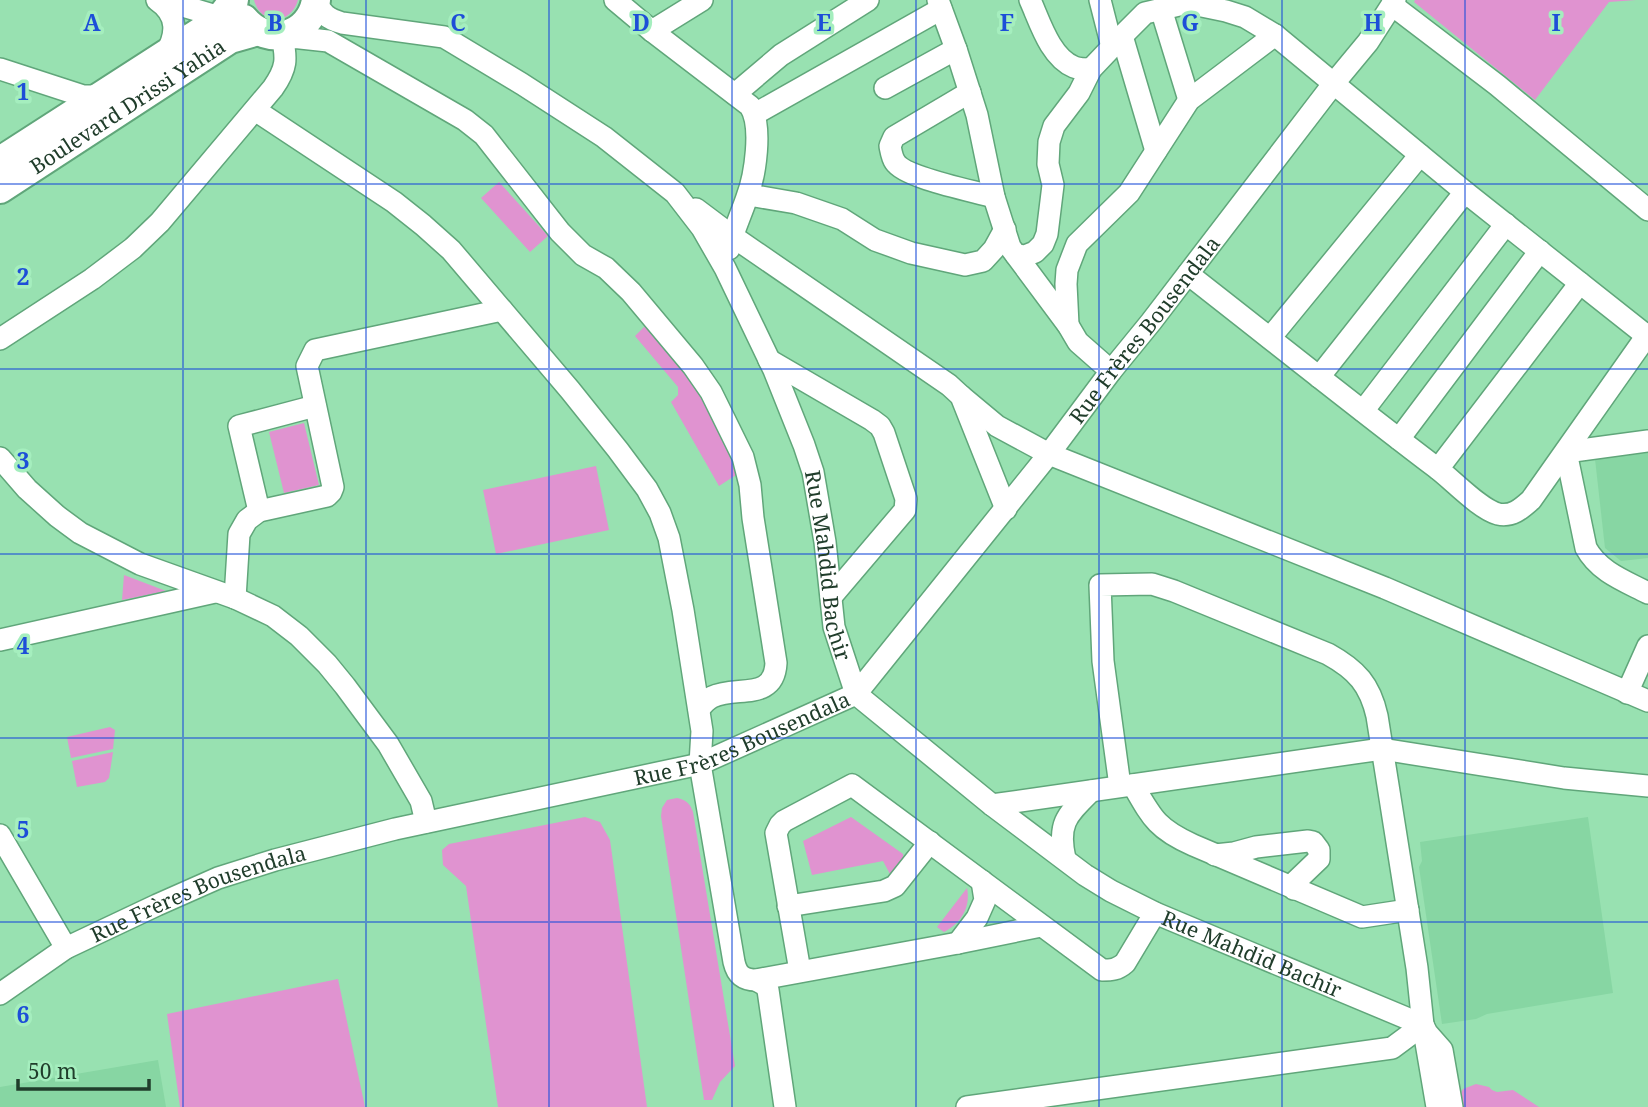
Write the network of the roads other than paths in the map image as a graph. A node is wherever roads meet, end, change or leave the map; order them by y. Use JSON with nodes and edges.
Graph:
{"nodes":[{"id":1,"x":160,"y":0,"type":"edge"},
{"id":2,"x":316,"y":0,"type":"edge"},
{"id":3,"x":615,"y":0,"type":"edge"},
{"id":4,"x":702,"y":0,"type":"edge"},
{"id":5,"x":868,"y":0,"type":"edge"},
{"id":6,"x":1030,"y":0,"type":"edge"},
{"id":7,"x":1100,"y":0,"type":"edge"},
{"id":8,"x":1394,"y":2,"type":"edge"},
{"id":9,"x":229,"y":4,"type":"edge"},
{"id":10,"x":939,"y":4,"type":"edge"},
{"id":11,"x":1225,"y":5,"type":"edge"},
{"id":12,"x":1149,"y":8,"type":"edge"},
{"id":13,"x":263,"y":31,"type":"junction"},
{"id":14,"x":652,"y":31,"type":"junction"},
{"id":15,"x":1275,"y":34,"type":"junction"},
{"id":16,"x":1116,"y":39,"type":"junction"},
{"id":17,"x":956,"y":49,"type":"junction"},
{"id":18,"x":165,"y":55,"type":"junction"},
{"id":19,"x":0,"y":69,"type":"edge"},
{"id":20,"x":1091,"y":69,"type":"junction"},
{"id":21,"x":1334,"y":83,"type":"junction"},
{"id":22,"x":50,"y":86,"type":"junction"},
{"id":23,"x":885,"y":89,"type":"dead end"},
{"id":24,"x":110,"y":90,"type":"junction"},
{"id":25,"x":970,"y":92,"type":"junction"},
{"id":26,"x":735,"y":94,"type":"junction"},
{"id":27,"x":1189,"y":100,"type":"junction"},
{"id":28,"x":255,"y":110,"type":"junction"},
{"id":29,"x":755,"y":114,"type":"junction"},
{"id":30,"x":54,"y":125,"type":"junction"},
{"id":31,"x":1157,"y":151,"type":"junction"},
{"id":32,"x":1420,"y":155,"type":"junction"},
{"id":33,"x":0,"y":161,"type":"edge"},
{"id":34,"x":0,"y":189,"type":"edge"},
{"id":35,"x":675,"y":192,"type":"junction"},
{"id":36,"x":1465,"y":192,"type":"junction"},
{"id":37,"x":749,"y":195,"type":"junction"},
{"id":38,"x":994,"y":197,"type":"junction"},
{"id":39,"x":1648,"y":210,"type":"edge"},
{"id":40,"x":1506,"y":225,"type":"junction"},
{"id":41,"x":1004,"y":229,"type":"junction"},
{"id":42,"x":732,"y":236,"type":"junction"},
{"id":43,"x":1540,"y":251,"type":"junction"},
{"id":44,"x":1016,"y":255,"type":"junction"},
{"id":45,"x":725,"y":268,"type":"junction"},
{"id":46,"x":1188,"y":274,"type":"junction"},
{"id":47,"x":1580,"y":283,"type":"junction"},
{"id":48,"x":502,"y":310,"type":"junction"},
{"id":49,"x":1068,"y":325,"type":"junction"},
{"id":50,"x":1648,"y":335,"type":"edge"},
{"id":51,"x":1270,"y":338,"type":"junction"},
{"id":52,"x":0,"y":339,"type":"edge"},
{"id":53,"x":769,"y":360,"type":"junction"},
{"id":54,"x":1111,"y":371,"type":"junction"},
{"id":55,"x":1319,"y":377,"type":"junction"},
{"id":56,"x":961,"y":396,"type":"junction"},
{"id":57,"x":315,"y":406,"type":"junction"},
{"id":58,"x":1363,"y":411,"type":"junction"},
{"id":59,"x":1398,"y":439,"type":"junction"},
{"id":60,"x":1648,"y":441,"type":"edge"},
{"id":61,"x":1566,"y":452,"type":"junction"},
{"id":62,"x":1049,"y":454,"type":"junction"},
{"id":63,"x":0,"y":458,"type":"edge"},
{"id":64,"x":1438,"y":469,"type":"junction"},
{"id":65,"x":1006,"y":509,"type":"junction"},
{"id":66,"x":259,"y":511,"type":"junction"},
{"id":67,"x":1648,"y":593,"type":"edge"},
{"id":68,"x":225,"y":595,"type":"junction"},
{"id":69,"x":831,"y":597,"type":"junction"},
{"id":70,"x":0,"y":640,"type":"edge"},
{"id":71,"x":1648,"y":646,"type":"edge"},
{"id":72,"x":1627,"y":693,"type":"junction"},
{"id":73,"x":856,"y":694,"type":"junction"},
{"id":74,"x":1648,"y":701,"type":"edge"},
{"id":75,"x":699,"y":709,"type":"junction"},
{"id":76,"x":1382,"y":749,"type":"junction"},
{"id":77,"x":699,"y":764,"type":"junction"},
{"id":78,"x":1127,"y":785,"type":"junction"},
{"id":79,"x":1648,"y":786,"type":"edge"},
{"id":80,"x":1091,"y":791,"type":"junction"},
{"id":81,"x":992,"y":804,"type":"junction"},
{"id":82,"x":426,"y":822,"type":"junction"},
{"id":83,"x":0,"y":835,"type":"edge"},
{"id":84,"x":930,"y":842,"type":"junction"},
{"id":85,"x":1256,"y":847,"type":"junction"},
{"id":86,"x":1215,"y":855,"type":"junction"},
{"id":87,"x":1065,"y":859,"type":"junction"},
{"id":88,"x":1253,"y":872,"type":"junction"},
{"id":89,"x":982,"y":881,"type":"junction"},
{"id":90,"x":1294,"y":889,"type":"junction"},
{"id":91,"x":788,"y":906,"type":"junction"},
{"id":92,"x":1408,"y":910,"type":"junction"},
{"id":93,"x":1155,"y":913,"type":"junction"},
{"id":94,"x":1041,"y":926,"type":"junction"},
{"id":95,"x":958,"y":943,"type":"junction"},
{"id":96,"x":66,"y":948,"type":"junction"},
{"id":97,"x":800,"y":971,"type":"junction"},
{"id":98,"x":756,"y":980,"type":"junction"},
{"id":99,"x":0,"y":994,"type":"edge"},
{"id":100,"x":1423,"y":1025,"type":"junction"},
{"id":101,"x":785,"y":1107,"type":"edge"},
{"id":102,"x":967,"y":1107,"type":"edge"},
{"id":103,"x":1437,"y":1107,"type":"edge"},
{"id":104,"x":1452,"y":1107,"type":"edge"}],
"edges":[{"from":1,"to":9,"type":"street"},
{"from":1,"to":18,"type":"street"},
{"from":2,"to":13,"type":"main road","name":"Boulevard Drissi Yahia"},
{"from":2,"to":35,"type":"street","name":"Rue Mahdid Bachir"},
{"from":3,"to":14,"type":"street"},
{"from":4,"to":14,"type":"street"},
{"from":5,"to":26,"type":"street"},
{"from":6,"to":20,"type":"street"},
{"from":7,"to":16,"type":"street"},
{"from":8,"to":21,"type":"street","name":"Rue Frères Bousendala"},
{"from":8,"to":39,"type":"street"},
{"from":9,"to":13,"type":"main road"},
{"from":9,"to":18,"type":"main road","name":"Boulevard Drissi Yahia"},
{"from":10,"to":17,"type":"street"},
{"from":10,"to":29,"type":"street"},
{"from":11,"to":12,"type":"street"},
{"from":11,"to":15,"type":"street"},
{"from":12,"to":16,"type":"street"},
{"from":12,"to":27,"type":"street"},
{"from":13,"to":28,"type":"street"},
{"from":13,"to":34,"type":"main road","name":"Boulevard Drissi Yahia"},
{"from":13,"to":75,"type":"street"},
{"from":14,"to":26,"type":"street"},
{"from":15,"to":21,"type":"street"},
{"from":15,"to":27,"type":"street"},
{"from":16,"to":20,"type":"street"},
{"from":16,"to":31,"type":"street"},
{"from":17,"to":23,"type":"street"},
{"from":17,"to":25,"type":"street"},
{"from":18,"to":24,"type":"main road","name":"Boulevard Drissi Yahia"},
{"from":19,"to":22,"type":"street"},
{"from":20,"to":44,"type":"street"},
{"from":21,"to":32,"type":"street"},
{"from":21,"to":46,"type":"street","name":"Rue Frères Bousendala"},
{"from":22,"to":24,"type":"street"},
{"from":22,"to":30,"type":"street"},
{"from":24,"to":30,"type":"main road","name":"Boulevard Drissi Yahia"},
{"from":25,"to":38,"type":"street"},
{"from":25,"to":38,"type":"street"},
{"from":26,"to":29,"type":"street"},
{"from":27,"to":31,"type":"street"},
{"from":28,"to":48,"type":"street"},
{"from":28,"to":52,"type":"street"},
{"from":29,"to":37,"type":"street"},
{"from":30,"to":33,"type":"main road","name":"Boulevard Drissi Yahia"},
{"from":31,"to":49,"type":"street"},
{"from":32,"to":36,"type":"street"},
{"from":32,"to":51,"type":"street"},
{"from":35,"to":42,"type":"street"},
{"from":35,"to":45,"type":"street","name":"Rue Mahdid Bachir"},
{"from":36,"to":40,"type":"street"},
{"from":36,"to":55,"type":"street"},
{"from":37,"to":41,"type":"street"},
{"from":37,"to":42,"type":"street"},
{"from":38,"to":41,"type":"street"},
{"from":40,"to":43,"type":"street"},
{"from":40,"to":58,"type":"street"},
{"from":41,"to":44,"type":"street"},
{"from":42,"to":45,"type":"street"},
{"from":42,"to":56,"type":"street"},
{"from":43,"to":47,"type":"street"},
{"from":43,"to":59,"type":"street"},
{"from":44,"to":49,"type":"street"},
{"from":45,"to":53,"type":"street","name":"Rue Mahdid Bachir"},
{"from":46,"to":51,"type":"street"},
{"from":46,"to":54,"type":"street","name":"Rue Frères Bousendala"},
{"from":47,"to":50,"type":"street"},
{"from":47,"to":64,"type":"street"},
{"from":48,"to":57,"type":"street"},
{"from":48,"to":75,"type":"street"},
{"from":49,"to":54,"type":"street"},
{"from":50,"to":61,"type":"street"},
{"from":51,"to":55,"type":"street"},
{"from":53,"to":69,"type":"street","name":"Rue Mahdid Bachir"},
{"from":53,"to":69,"type":"street"},
{"from":54,"to":62,"type":"street","name":"Rue Frères Bousendala"},
{"from":55,"to":58,"type":"street"},
{"from":56,"to":62,"type":"street"},
{"from":56,"to":65,"type":"street"},
{"from":57,"to":66,"type":"street"},
{"from":57,"to":66,"type":"street"},
{"from":58,"to":59,"type":"street"},
{"from":59,"to":64,"type":"street"},
{"from":60,"to":61,"type":"street"},
{"from":61,"to":64,"type":"street"},
{"from":61,"to":67,"type":"street"},
{"from":62,"to":65,"type":"street","name":"Rue Frères Bousendala"},
{"from":62,"to":72,"type":"street"},
{"from":63,"to":68,"type":"street"},
{"from":65,"to":73,"type":"street","name":"Rue Frères Bousendala"},
{"from":66,"to":68,"type":"street"},
{"from":68,"to":70,"type":"street"},
{"from":68,"to":82,"type":"street"},
{"from":69,"to":73,"type":"street","name":"Rue Mahdid Bachir"},
{"from":71,"to":72,"type":"street"},
{"from":72,"to":74,"type":"street"},
{"from":73,"to":77,"type":"street","name":"Rue Frères Bousendala"},
{"from":73,"to":81,"type":"street","name":"Rue Mahdid Bachir"},
{"from":75,"to":77,"type":"street"},
{"from":76,"to":78,"type":"street"},
{"from":76,"to":78,"type":"street"},
{"from":76,"to":79,"type":"street"},
{"from":76,"to":92,"type":"street"},
{"from":77,"to":82,"type":"street","name":"Rue Frères Bousendala"},
{"from":77,"to":98,"type":"street"},
{"from":78,"to":80,"type":"street"},
{"from":78,"to":86,"type":"street"},
{"from":80,"to":81,"type":"street"},
{"from":80,"to":87,"type":"street"},
{"from":81,"to":87,"type":"street","name":"Rue Mahdid Bachir"},
{"from":82,"to":96,"type":"street","name":"Rue Frères Bousendala"},
{"from":83,"to":96,"type":"street"},
{"from":84,"to":89,"type":"street"},
{"from":84,"to":91,"type":"street"},
{"from":84,"to":91,"type":"street"},
{"from":85,"to":86,"type":"street"},
{"from":85,"to":88,"type":"street"},
{"from":85,"to":90,"type":"street"},
{"from":86,"to":88,"type":"street"},
{"from":87,"to":93,"type":"street","name":"Rue Mahdid Bachir"},
{"from":88,"to":90,"type":"street"},
{"from":89,"to":94,"type":"street"},
{"from":89,"to":95,"type":"street"},
{"from":90,"to":92,"type":"street"},
{"from":91,"to":97,"type":"street"},
{"from":92,"to":100,"type":"street"},
{"from":93,"to":94,"type":"street"},
{"from":93,"to":100,"type":"street","name":"Rue Mahdid Bachir"},
{"from":94,"to":95,"type":"street"},
{"from":95,"to":97,"type":"street"},
{"from":96,"to":99,"type":"street","name":"Rue Frères Bousendala"},
{"from":97,"to":98,"type":"street"},
{"from":98,"to":101,"type":"street"},
{"from":100,"to":102,"type":"street"},
{"from":100,"to":103,"type":"street"},
{"from":100,"to":104,"type":"street"}]}
